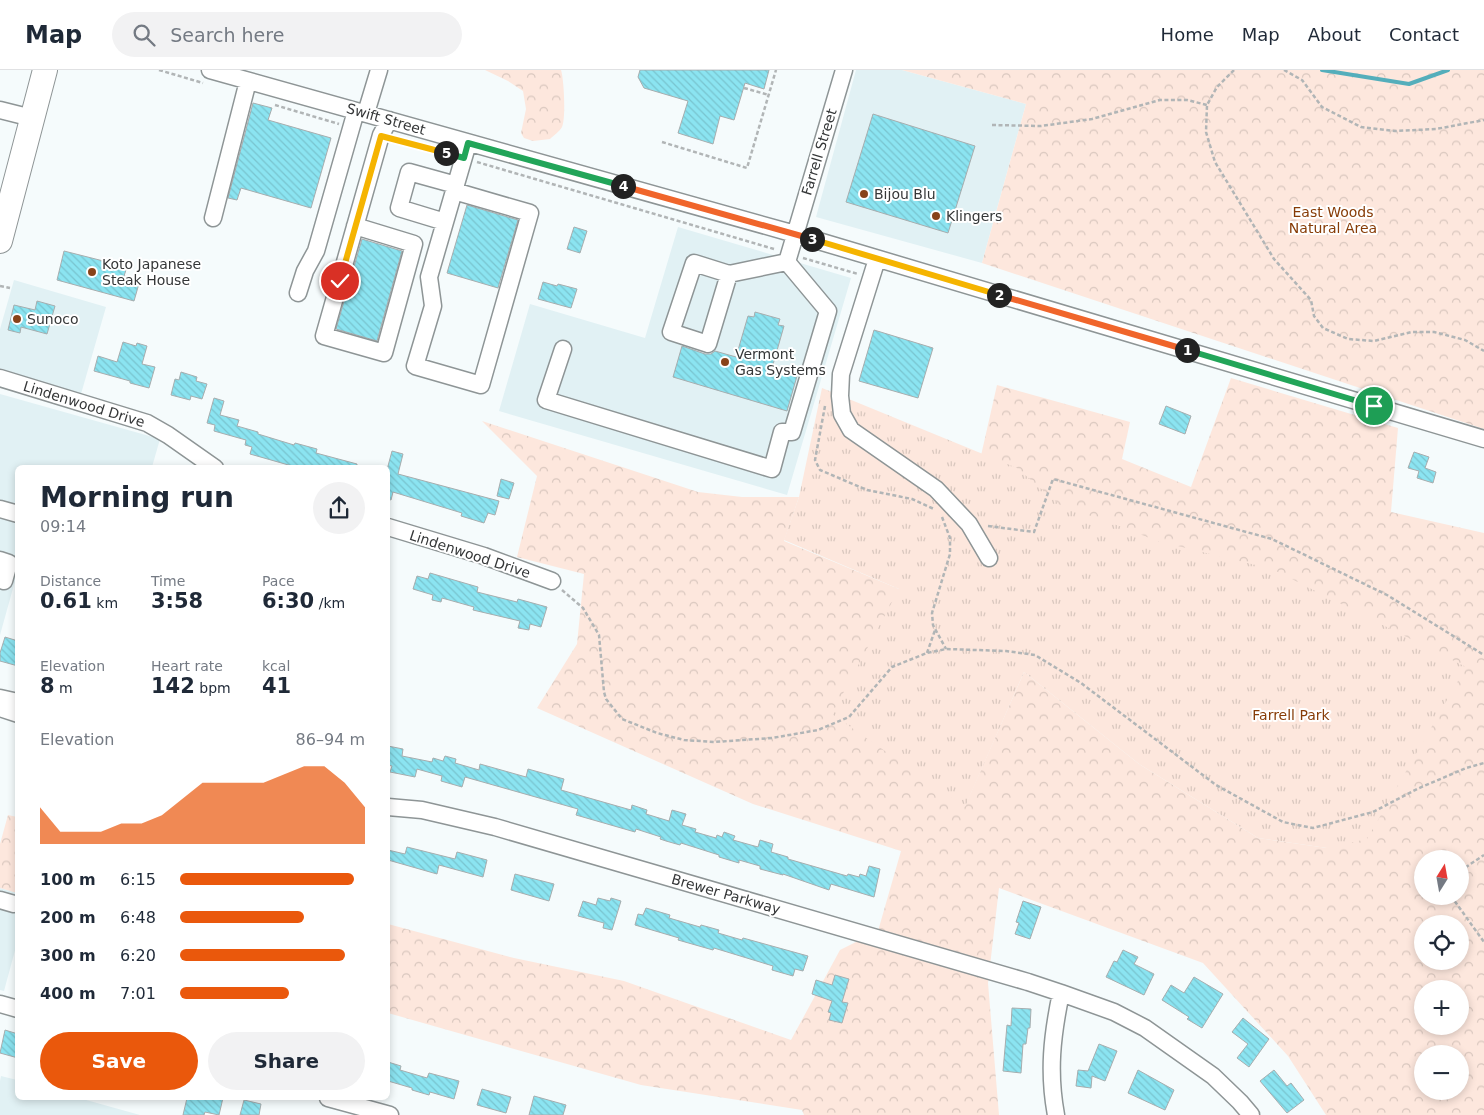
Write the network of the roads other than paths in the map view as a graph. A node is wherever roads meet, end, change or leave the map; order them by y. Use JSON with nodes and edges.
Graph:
{"nodes":[{"id":1,"x":45,"y":70,"type":"edge"},
{"id":2,"x":379,"y":70,"type":"edge"},
{"id":3,"x":844,"y":70,"type":"edge"},
{"id":4,"x":208,"y":77,"type":"edge"},
{"id":5,"x":248,"y":80,"type":"junction"},
{"id":6,"x":0,"y":110,"type":"edge"},
{"id":7,"x":361,"y":112,"type":"junction"},
{"id":8,"x":32,"y":118,"type":"junction"},
{"id":9,"x":389,"y":120,"type":"junction"},
{"id":10,"x":466,"y":150,"type":"junction"},
{"id":11,"x":455,"y":188,"type":"junction"},
{"id":12,"x":213,"y":218,"type":"dead end"},
{"id":13,"x":445,"y":222,"type":"junction"},
{"id":14,"x":355,"y":226,"type":"junction"},
{"id":15,"x":795,"y":234,"type":"junction"},
{"id":16,"x":0,"y":241,"type":"edge"},
{"id":17,"x":788,"y":258,"type":"junction"},
{"id":18,"x":877,"y":259,"type":"junction"},
{"id":19,"x":729,"y":274,"type":"junction"},
{"id":20,"x":298,"y":293,"type":"dead end"},
{"id":21,"x":563,"y":349,"type":"dead end"},
{"id":22,"x":0,"y":378,"type":"edge"},
{"id":23,"x":1484,"y":439,"type":"edge"},
{"id":24,"x":211,"y":465,"type":"edge"},
{"id":25,"x":0,"y":509,"type":"edge"},
{"id":26,"x":15,"y":513,"type":"edge"},
{"id":27,"x":390,"y":528,"type":"edge"},
{"id":28,"x":990,"y":558,"type":"dead end"},
{"id":29,"x":0,"y":560,"type":"edge"},
{"id":30,"x":4,"y":581,"type":"dead end"},
{"id":31,"x":552,"y":581,"type":"road end"},
{"id":32,"x":0,"y":698,"type":"edge"},
{"id":33,"x":15,"y":701,"type":"edge"},
{"id":34,"x":0,"y":708,"type":"edge"},
{"id":35,"x":15,"y":713,"type":"edge"},
{"id":36,"x":390,"y":807,"type":"edge"},
{"id":37,"x":1061,"y":993,"type":"junction"},
{"id":38,"x":0,"y":1004,"type":"edge"},
{"id":39,"x":15,"y":1008,"type":"edge"},
{"id":40,"x":335,"y":1100,"type":"edge"},
{"id":41,"x":390,"y":1115,"type":"edge"},
{"id":42,"x":1056,"y":1115,"type":"edge"},
{"id":43,"x":1251,"y":1115,"type":"edge"}],
"edges":[{"from":1,"to":8,"type":"highway"},
{"from":2,"to":7,"type":"street"},
{"from":3,"to":15,"type":"street","name":"Farrell Street"},
{"from":4,"to":5,"type":"street","name":"Swift Street"},
{"from":5,"to":7,"type":"street","name":"Swift Street"},
{"from":5,"to":12,"type":"street"},
{"from":6,"to":8,"type":"street"},
{"from":7,"to":9,"type":"street","name":"Swift Street"},
{"from":7,"to":20,"type":"street"},
{"from":8,"to":16,"type":"highway"},
{"from":9,"to":10,"type":"street","name":"Swift Street"},
{"from":9,"to":14,"type":"street"},
{"from":10,"to":11,"type":"street"},
{"from":10,"to":15,"type":"street","name":"Swift Street"},
{"from":11,"to":13,"type":"street"},
{"from":11,"to":13,"type":"street"},
{"from":11,"to":13,"type":"street"},
{"from":14,"to":14,"type":"street"},
{"from":15,"to":17,"type":"street","name":"Farrell Street"},
{"from":15,"to":18,"type":"street","name":"Swift Street"},
{"from":17,"to":19,"type":"street"},
{"from":17,"to":21,"type":"street"},
{"from":18,"to":23,"type":"street","name":"Swift Street"},
{"from":18,"to":28,"type":"street"},
{"from":19,"to":19,"type":"street"},
{"from":22,"to":24,"type":"street","name":"Lindenwood Drive"},
{"from":25,"to":26,"type":"street"},
{"from":27,"to":31,"type":"street","name":"Lindenwood Drive"},
{"from":29,"to":30,"type":"street"},
{"from":32,"to":33,"type":"street"},
{"from":34,"to":35,"type":"street"},
{"from":36,"to":37,"type":"street","name":"Brewer Parkway"},
{"from":37,"to":42,"type":"street"},
{"from":37,"to":43,"type":"street","name":"Brewer Parkway"},
{"from":38,"to":39,"type":"street"},
{"from":40,"to":41,"type":"street"}]}
